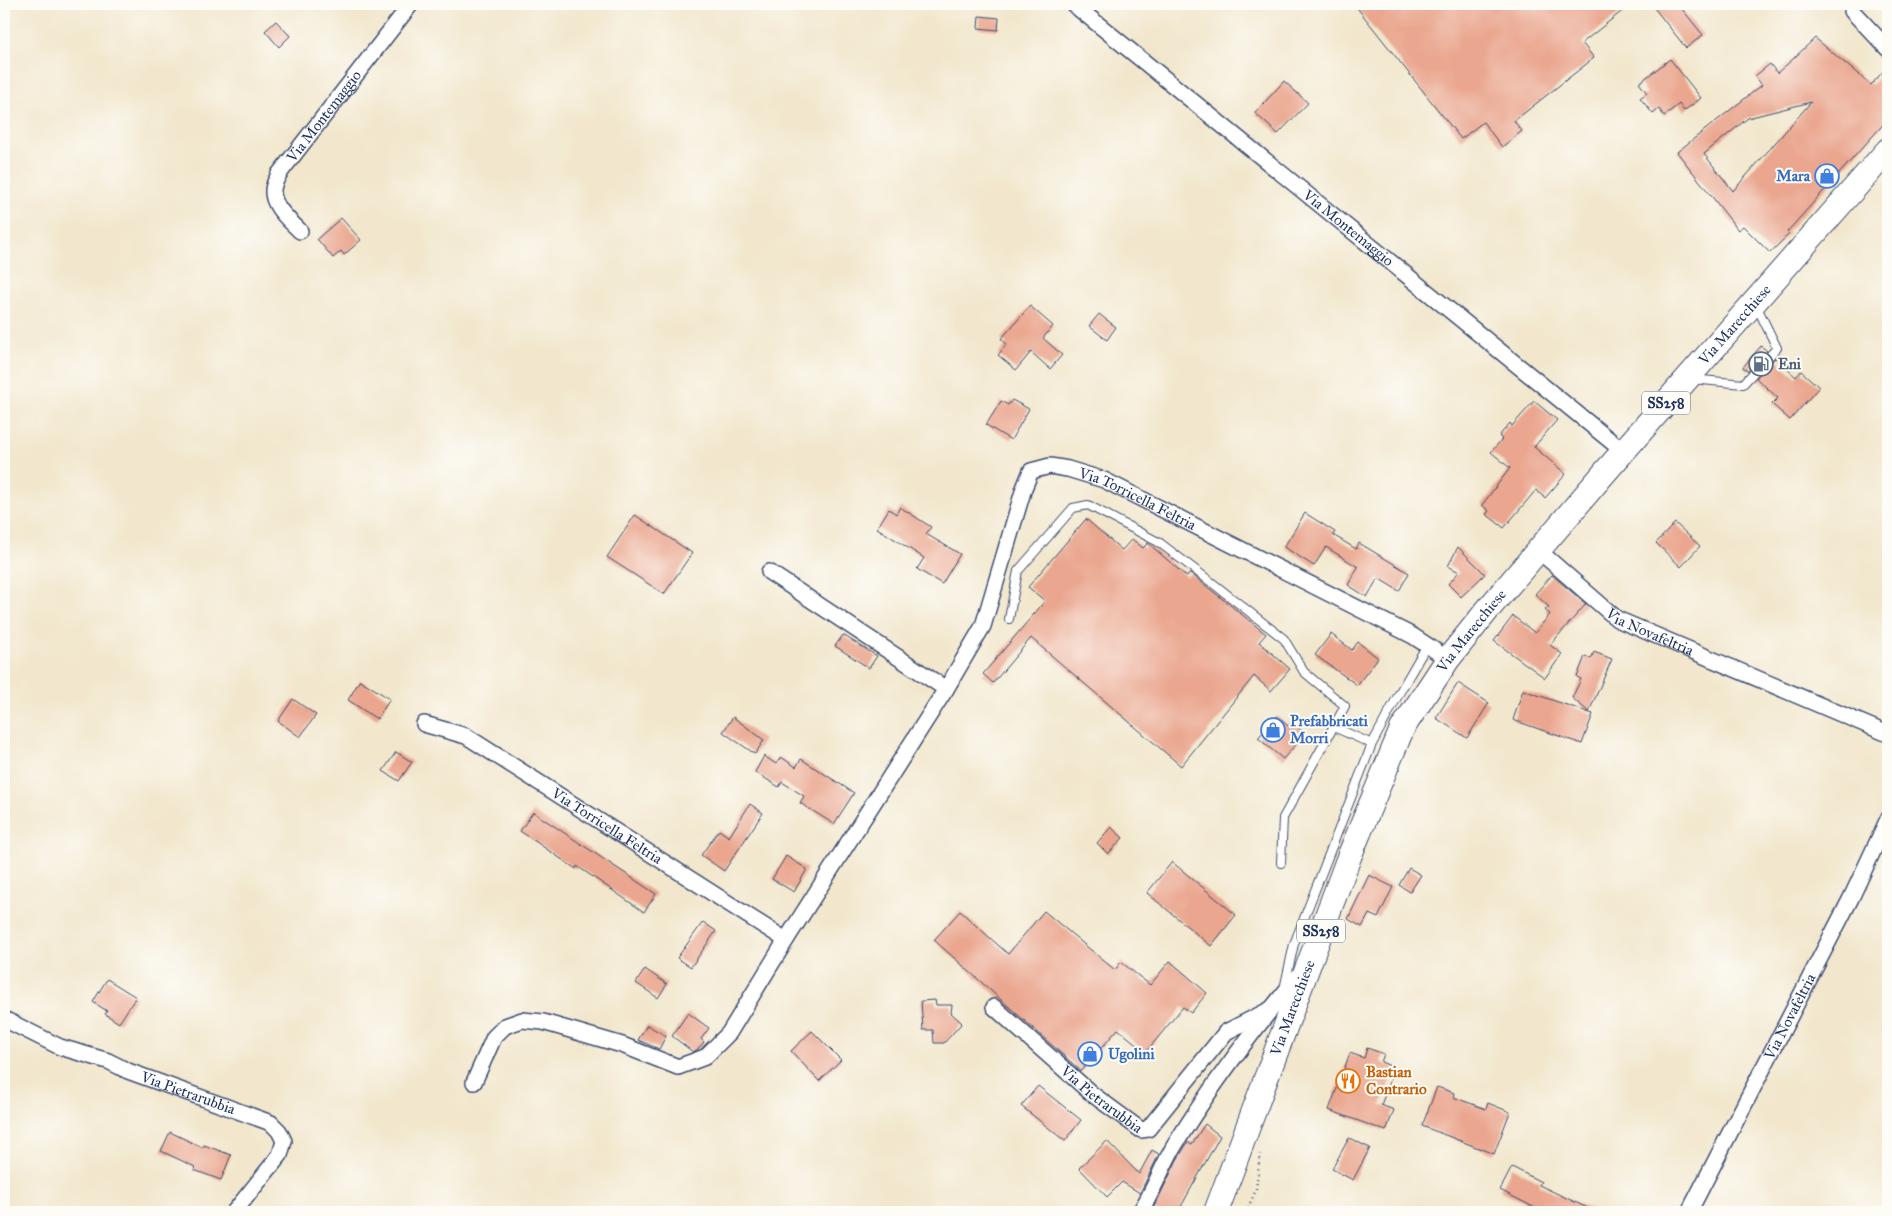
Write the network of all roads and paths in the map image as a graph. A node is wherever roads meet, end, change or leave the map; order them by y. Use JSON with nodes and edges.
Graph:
{"nodes":[{"id":1,"x":410,"y":4,"type":"edge"},
{"id":2,"x":1073,"y":4,"type":"edge"},
{"id":3,"x":1852,"y":11,"type":"dead end"},
{"id":4,"x":1888,"y":49,"type":"edge"},
{"id":5,"x":1888,"y":150,"type":"edge"},
{"id":6,"x":300,"y":231,"type":"dead end"},
{"id":7,"x":1755,"y":302,"type":"junction"},
{"id":8,"x":1688,"y":378,"type":"junction"},
{"id":9,"x":1623,"y":451,"type":"junction"},
{"id":10,"x":1538,"y":550,"type":"junction"},
{"id":11,"x":769,"y":572,"type":"dead end"},
{"id":12,"x":1009,"y":619,"type":"dead end"},
{"id":13,"x":1428,"y":645,"type":"junction"},
{"id":14,"x":1448,"y":659,"type":"junction"},
{"id":15,"x":946,"y":689,"type":"junction"},
{"id":16,"x":424,"y":724,"type":"dead end"},
{"id":17,"x":1334,"y":727,"type":"junction"},
{"id":18,"x":1888,"y":734,"type":"edge"},
{"id":19,"x":1372,"y":744,"type":"junction"},
{"id":20,"x":1888,"y":819,"type":"edge"},
{"id":21,"x":1281,"y":863,"type":"dead end"},
{"id":22,"x":786,"y":940,"type":"junction"},
{"id":23,"x":1310,"y":962,"type":"junction"},
{"id":24,"x":1282,"y":995,"type":"junction"},
{"id":25,"x":994,"y":1007,"type":"dead end"},
{"id":26,"x":1271,"y":1008,"type":"junction"},
{"id":27,"x":4,"y":1019,"type":"edge"},
{"id":28,"x":474,"y":1082,"type":"dead end"},
{"id":29,"x":1260,"y":1152,"type":"dead end"},
{"id":30,"x":1322,"y":1211,"type":"dead end"},
{"id":31,"x":234,"y":1212,"type":"edge"},
{"id":32,"x":1140,"y":1212,"type":"edge"},
{"id":33,"x":1216,"y":1212,"type":"edge"},
{"id":34,"x":1246,"y":1212,"type":"edge"},
{"id":35,"x":1326,"y":1212,"type":"edge"},
{"id":36,"x":1690,"y":1212,"type":"edge"}],
"edges":[{"from":1,"to":6,"type":"street","name":"Via Montemaggio"},
{"from":2,"to":9,"type":"street","name":"Via Montemaggio"},
{"from":3,"to":4,"type":"street"},
{"from":5,"to":7,"type":"main road","name":"Via Marecchiese","number":"SS258"},
{"from":7,"to":8,"type":"main road","name":"Via Marecchiese","number":"SS258"},
{"from":7,"to":8,"type":"lane"},
{"from":8,"to":9,"type":"main road","name":"Via Marecchiese","number":"SS258"},
{"from":9,"to":10,"type":"main road","name":"Via Marecchiese","number":"SS258"},
{"from":10,"to":14,"type":"main road","name":"Via Marecchiese","number":"SS258"},
{"from":10,"to":18,"type":"street","name":"Via Novafeltria"},
{"from":11,"to":15,"type":"street"},
{"from":12,"to":17,"type":"lane"},
{"from":13,"to":14,"type":"street","name":"Via Torricella Feltria"},
{"from":13,"to":15,"type":"street","name":"Via Torricella Feltria"},
{"from":13,"to":19,"type":"lane"},
{"from":14,"to":23,"type":"main road","name":"Via Marecchiese","number":"SS258"},
{"from":15,"to":22,"type":"street","name":"Via Torricella Feltria"},
{"from":16,"to":22,"type":"street","name":"Via Torricella Feltria"},
{"from":17,"to":19,"type":"lane"},
{"from":17,"to":21,"type":"lane"},
{"from":19,"to":24,"type":"lane"},
{"from":20,"to":36,"type":"street","name":"Via Novafeltria"},
{"from":22,"to":28,"type":"street","name":"Via Torricella Feltria"},
{"from":23,"to":24,"type":"street","name":"Via Pietrarubbia"},
{"from":23,"to":33,"type":"main road","name":"Via Marecchiese","number":"SS258"},
{"from":24,"to":26,"type":"street","name":"Via Pietrarubbia"},
{"from":25,"to":26,"type":"street","name":"Via Pietrarubbia"},
{"from":26,"to":32,"type":"street","name":"Via Pietrarubbia"},
{"from":27,"to":31,"type":"street","name":"Via Pietrarubbia"},
{"from":29,"to":34,"type":"path"},
{"from":30,"to":35,"type":"path"}]}
